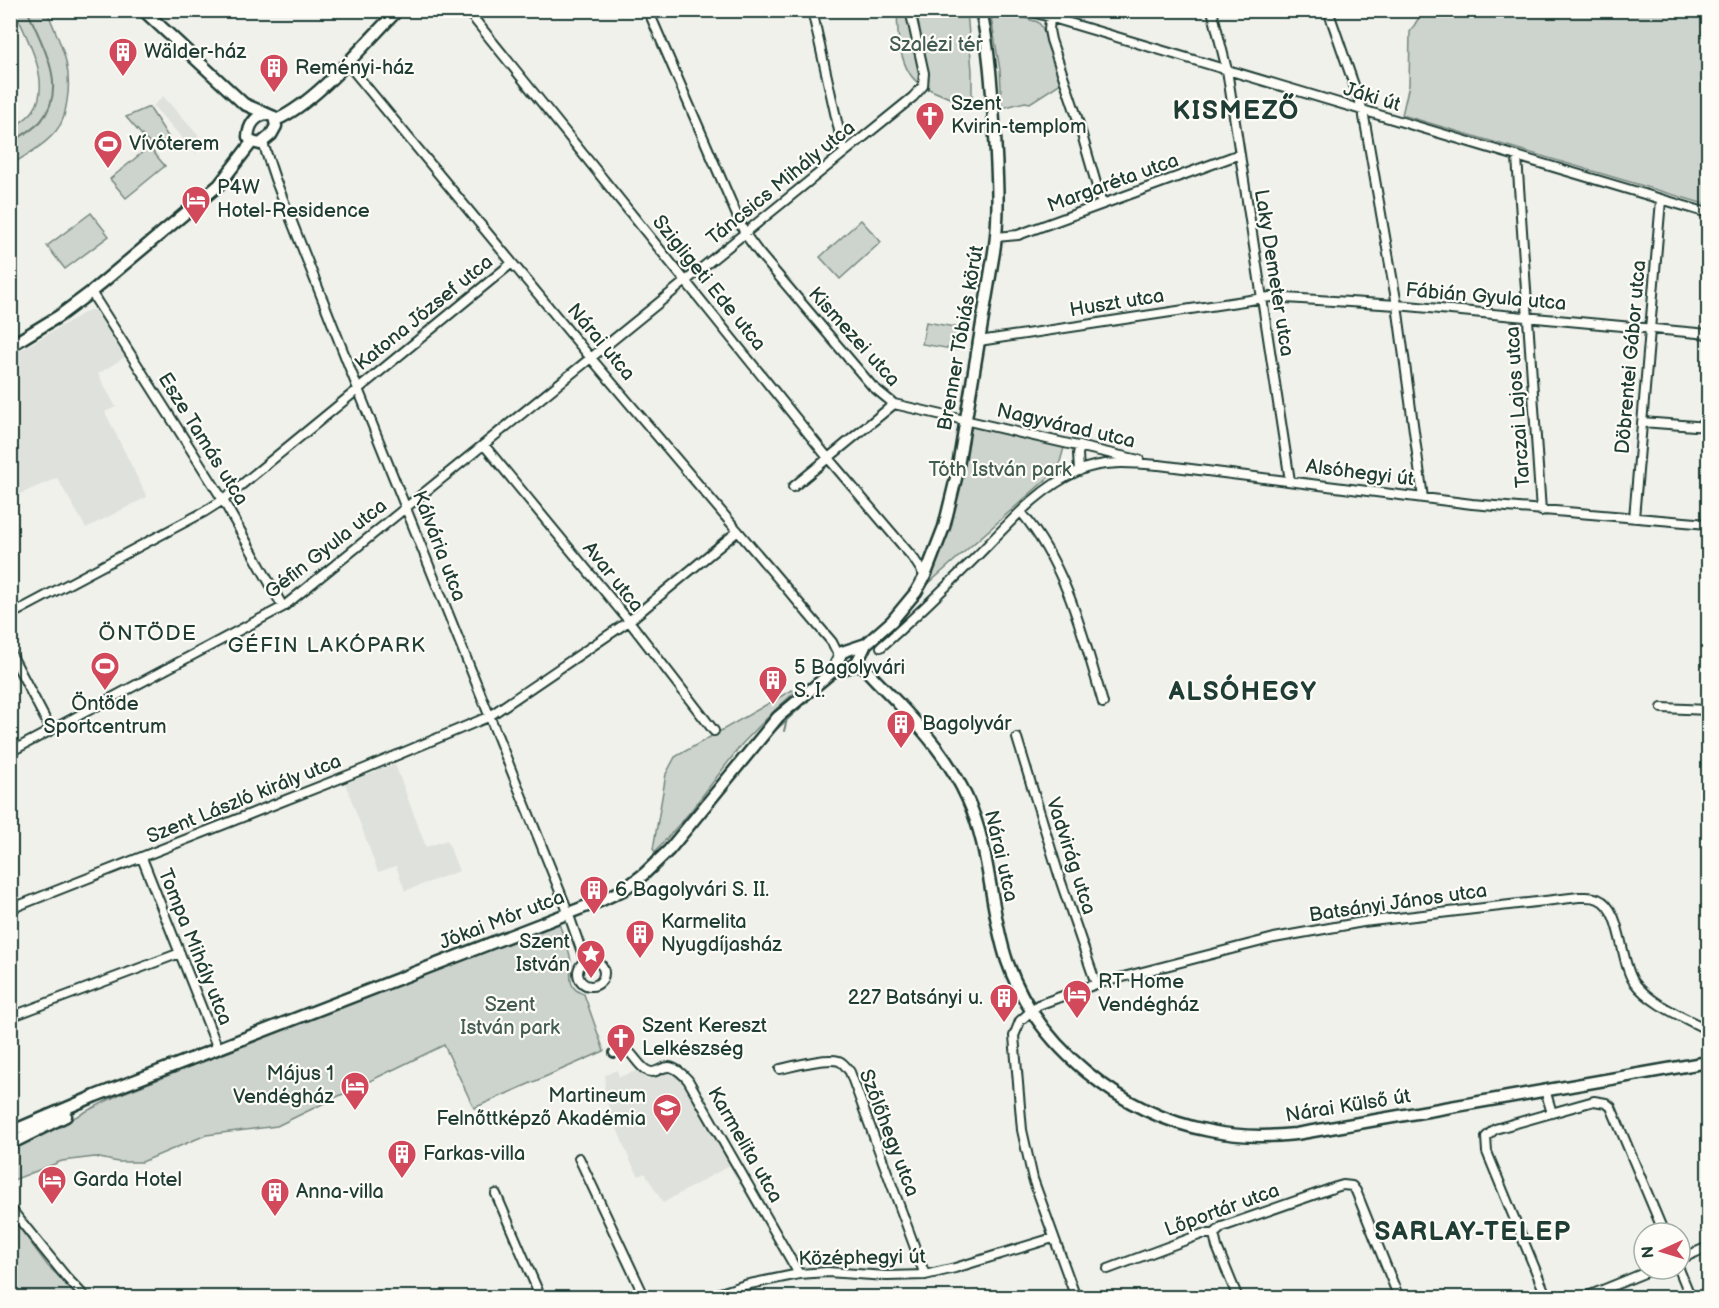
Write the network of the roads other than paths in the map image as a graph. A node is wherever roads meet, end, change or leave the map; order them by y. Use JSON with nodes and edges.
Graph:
{"nodes":[{"id":1,"x":143,"y":10,"type":"edge"},
{"id":2,"x":398,"y":10,"type":"edge"},
{"id":3,"x":467,"y":10,"type":"edge"},
{"id":4,"x":648,"y":10,"type":"edge"},
{"id":5,"x":812,"y":10,"type":"edge"},
{"id":6,"x":910,"y":10,"type":"edge"},
{"id":7,"x":981,"y":10,"type":"edge"},
{"id":8,"x":1026,"y":10,"type":"edge"},
{"id":9,"x":1212,"y":10,"type":"edge"},
{"id":10,"x":1328,"y":10,"type":"edge"},
{"id":11,"x":1050,"y":18,"type":"junction"},
{"id":12,"x":346,"y":62,"type":"junction"},
{"id":13,"x":1227,"y":70,"type":"junction"},
{"id":14,"x":243,"y":104,"type":"junction"},
{"id":15,"x":1363,"y":111,"type":"junction"},
{"id":16,"x":271,"y":117,"type":"junction"},
{"id":17,"x":250,"y":126,"type":"junction"},
{"id":18,"x":257,"y":142,"type":"junction"},
{"id":19,"x":844,"y":153,"type":"junction"},
{"id":20,"x":1240,"y":154,"type":"junction"},
{"id":21,"x":1517,"y":157,"type":"junction"},
{"id":22,"x":1661,"y":200,"type":"junction"},
{"id":23,"x":1102,"y":204,"type":"junction"},
{"id":24,"x":1708,"y":213,"type":"edge"},
{"id":25,"x":745,"y":234,"type":"junction"},
{"id":26,"x":996,"y":237,"type":"junction"},
{"id":27,"x":512,"y":263,"type":"junction"},
{"id":28,"x":687,"y":281,"type":"junction"},
{"id":29,"x":91,"y":292,"type":"junction"},
{"id":30,"x":1260,"y":298,"type":"junction"},
{"id":31,"x":1397,"y":305,"type":"junction"},
{"id":32,"x":1528,"y":318,"type":"junction"},
{"id":33,"x":1650,"y":329,"type":"junction"},
{"id":34,"x":1708,"y":334,"type":"edge"},
{"id":35,"x":979,"y":340,"type":"junction"},
{"id":36,"x":10,"y":346,"type":"edge"},
{"id":37,"x":590,"y":357,"type":"junction"},
{"id":38,"x":358,"y":389,"type":"junction"},
{"id":39,"x":894,"y":404,"type":"junction"},
{"id":40,"x":965,"y":420,"type":"junction"},
{"id":41,"x":1642,"y":422,"type":"junction"},
{"id":42,"x":1708,"y":427,"type":"edge"},
{"id":43,"x":484,"y":445,"type":"junction"},
{"id":44,"x":1080,"y":446,"type":"junction"},
{"id":45,"x":828,"y":458,"type":"junction"},
{"id":46,"x":1159,"y":465,"type":"junction"},
{"id":47,"x":1079,"y":471,"type":"junction"},
{"id":48,"x":1290,"y":481,"type":"junction"},
{"id":49,"x":792,"y":487,"type":"dead end"},
{"id":50,"x":1423,"y":498,"type":"junction"},
{"id":51,"x":223,"y":500,"type":"junction"},
{"id":52,"x":406,"y":506,"type":"junction"},
{"id":53,"x":1541,"y":511,"type":"junction"},
{"id":54,"x":1021,"y":512,"type":"junction"},
{"id":55,"x":1634,"y":518,"type":"junction"},
{"id":56,"x":1708,"y":524,"type":"edge"},
{"id":57,"x":738,"y":531,"type":"junction"},
{"id":58,"x":925,"y":576,"type":"junction"},
{"id":59,"x":283,"y":607,"type":"junction"},
{"id":60,"x":10,"y":615,"type":"edge"},
{"id":61,"x":629,"y":621,"type":"junction"},
{"id":62,"x":866,"y":644,"type":"junction"},
{"id":63,"x":881,"y":647,"type":"dead end"},
{"id":64,"x":10,"y":652,"type":"edge"},
{"id":65,"x":844,"y":654,"type":"junction"},
{"id":66,"x":855,"y":663,"type":"junction"},
{"id":67,"x":832,"y":672,"type":"junction"},
{"id":68,"x":1103,"y":703,"type":"dead end"},
{"id":69,"x":1662,"y":708,"type":"dead end"},
{"id":70,"x":1708,"y":710,"type":"edge"},
{"id":71,"x":488,"y":717,"type":"junction"},
{"id":72,"x":51,"y":730,"type":"junction"},
{"id":73,"x":714,"y":731,"type":"dead end"},
{"id":74,"x":1017,"y":738,"type":"dead end"},
{"id":75,"x":10,"y":752,"type":"edge"},
{"id":76,"x":142,"y":858,"type":"junction"},
{"id":77,"x":10,"y":909,"type":"edge"},
{"id":78,"x":568,"y":913,"type":"junction"},
{"id":79,"x":180,"y":953,"type":"junction"},
{"id":80,"x":585,"y":961,"type":"dead end"},
{"id":81,"x":1096,"y":984,"type":"junction"},
{"id":82,"x":1031,"y":1010,"type":"junction"},
{"id":83,"x":10,"y":1017,"type":"edge"},
{"id":84,"x":1708,"y":1030,"type":"edge"},
{"id":85,"x":218,"y":1049,"type":"junction"},
{"id":86,"x":614,"y":1053,"type":"dead end"},
{"id":87,"x":1708,"y":1062,"type":"edge"},
{"id":88,"x":780,"y":1069,"type":"dead end"},
{"id":89,"x":1545,"y":1090,"type":"junction"},
{"id":90,"x":111,"y":1092,"type":"junction"},
{"id":91,"x":1552,"y":1113,"type":"junction"},
{"id":92,"x":49,"y":1116,"type":"junction"},
{"id":93,"x":10,"y":1127,"type":"edge"},
{"id":94,"x":10,"y":1132,"type":"edge"},
{"id":95,"x":10,"y":1144,"type":"edge"},
{"id":96,"x":579,"y":1158,"type":"dead end"},
{"id":97,"x":496,"y":1194,"type":"dead end"},
{"id":98,"x":11,"y":1209,"type":"edge"},
{"id":99,"x":1659,"y":1221,"type":"edge"},
{"id":100,"x":1214,"y":1234,"type":"junction"},
{"id":101,"x":1053,"y":1238,"type":"junction"},
{"id":102,"x":1708,"y":1246,"type":"edge"},
{"id":103,"x":1692,"y":1253,"type":"edge"},
{"id":104,"x":1108,"y":1269,"type":"dead end"},
{"id":105,"x":799,"y":1274,"type":"junction"},
{"id":106,"x":925,"y":1275,"type":"junction"},
{"id":107,"x":1632,"y":1278,"type":"edge"},
{"id":108,"x":1684,"y":1281,"type":"edge"},
{"id":109,"x":87,"y":1298,"type":"edge"},
{"id":110,"x":541,"y":1298,"type":"edge"},
{"id":111,"x":645,"y":1298,"type":"edge"},
{"id":112,"x":705,"y":1298,"type":"edge"},
{"id":113,"x":1077,"y":1298,"type":"edge"},
{"id":114,"x":1238,"y":1298,"type":"edge"},
{"id":115,"x":1399,"y":1298,"type":"edge"},
{"id":116,"x":1546,"y":1298,"type":"edge"},
{"id":117,"x":1583,"y":1298,"type":"edge"},
{"id":118,"x":1691,"y":1298,"type":"edge"}],
"edges":[{"from":1,"to":14,"type":"street"},
{"from":2,"to":12,"type":"street"},
{"from":3,"to":28,"type":"street","name":"Szigligeti Ede utca"},
{"from":4,"to":25,"type":"street","name":"Kismezei utca"},
{"from":5,"to":19,"type":"street"},
{"from":6,"to":19,"type":"street","name":"Táncsics Mihály utca"},
{"from":7,"to":26,"type":"street","name":"Brenner Tóbiás körút"},
{"from":8,"to":11,"type":"street","name":"Jáki út"},
{"from":9,"to":13,"type":"street","name":"Laky Demeter utca"},
{"from":10,"to":15,"type":"street"},
{"from":11,"to":13,"type":"street","name":"Jáki út"},
{"from":11,"to":23,"type":"street"},
{"from":12,"to":16,"type":"street"},
{"from":12,"to":27,"type":"street","name":"Nárai utca"},
{"from":13,"to":15,"type":"street","name":"Jáki út"},
{"from":13,"to":20,"type":"street","name":"Laky Demeter utca"},
{"from":14,"to":16,"type":"street"},
{"from":14,"to":17,"type":"street"},
{"from":15,"to":21,"type":"street","name":"Jáki út"},
{"from":15,"to":31,"type":"street"},
{"from":16,"to":17,"type":"street"},
{"from":16,"to":18,"type":"street"},
{"from":17,"to":18,"type":"street"},
{"from":18,"to":29,"type":"street"},
{"from":18,"to":38,"type":"street","name":"Kálvária utca"},
{"from":19,"to":25,"type":"street","name":"Táncsics Mihály utca"},
{"from":20,"to":23,"type":"street","name":"Margaréta utca"},
{"from":20,"to":30,"type":"street","name":"Laky Demeter utca"},
{"from":21,"to":22,"type":"street","name":"Jáki út"},
{"from":21,"to":32,"type":"street","name":"Tarczai Lajos utca"},
{"from":22,"to":24,"type":"street","name":"Jáki út"},
{"from":22,"to":33,"type":"street","name":"Döbrentei Gábor utca"},
{"from":23,"to":26,"type":"street","name":"Margaréta utca"},
{"from":25,"to":28,"type":"street","name":"Táncsics Mihály utca"},
{"from":25,"to":39,"type":"street","name":"Kismezei utca"},
{"from":26,"to":35,"type":"street","name":"Brenner Tóbiás körút"},
{"from":27,"to":37,"type":"street","name":"Nárai utca"},
{"from":27,"to":38,"type":"street","name":"Katona József utca"},
{"from":28,"to":37,"type":"street","name":"Táncsics Mihály utca"},
{"from":28,"to":45,"type":"street","name":"Szigligeti Ede utca"},
{"from":29,"to":36,"type":"street"},
{"from":29,"to":51,"type":"street","name":"Esze Tamás utca"},
{"from":30,"to":31,"type":"street","name":"Fábián Gyula utca"},
{"from":30,"to":35,"type":"street","name":"Huszt utca"},
{"from":30,"to":48,"type":"street","name":"Laky Demeter utca"},
{"from":31,"to":32,"type":"street","name":"Fábián Gyula utca"},
{"from":31,"to":50,"type":"street"},
{"from":32,"to":33,"type":"street","name":"Fábián Gyula utca"},
{"from":32,"to":53,"type":"street","name":"Tarczai Lajos utca"},
{"from":33,"to":34,"type":"street","name":"Fábián Gyula utca"},
{"from":33,"to":41,"type":"street","name":"Döbrentei Gábor utca"},
{"from":35,"to":40,"type":"street","name":"Brenner Tóbiás körút"},
{"from":37,"to":43,"type":"street","name":"Táncsics Mihály utca"},
{"from":37,"to":57,"type":"street","name":"Nárai utca"},
{"from":38,"to":51,"type":"street","name":"Katona József utca"},
{"from":38,"to":52,"type":"street","name":"Kálvária utca"},
{"from":39,"to":40,"type":"street","name":"Kismezei utca"},
{"from":39,"to":45,"type":"street"},
{"from":40,"to":44,"type":"street","name":"Nagyvárad utca"},
{"from":40,"to":58,"type":"street","name":"Brenner Tóbiás körút"},
{"from":41,"to":42,"type":"street"},
{"from":41,"to":55,"type":"street","name":"Döbrentei Gábor utca"},
{"from":43,"to":52,"type":"street","name":"Táncsics Mihály utca"},
{"from":43,"to":61,"type":"street","name":"Avar utca"},
{"from":44,"to":46,"type":"street","name":"Nagyvárad utca"},
{"from":44,"to":47,"type":"street"},
{"from":45,"to":49,"type":"street"},
{"from":45,"to":58,"type":"street","name":"Szigligeti Ede utca"},
{"from":46,"to":47,"type":"street","name":"Alsóhegyi út"},
{"from":46,"to":48,"type":"street","name":"Alsóhegyi út"},
{"from":47,"to":54,"type":"street","name":"Alsóhegyi út"},
{"from":48,"to":50,"type":"street","name":"Alsóhegyi út"},
{"from":50,"to":53,"type":"street","name":"Alsóhegyi út"},
{"from":51,"to":59,"type":"street","name":"Esze Tamás utca"},
{"from":51,"to":60,"type":"street","name":"Katona József utca"},
{"from":52,"to":59,"type":"street","name":"Géfin Gyula utca"},
{"from":52,"to":71,"type":"street","name":"Kálvária utca"},
{"from":53,"to":55,"type":"street","name":"Alsóhegyi út"},
{"from":54,"to":63,"type":"street","name":"Alsóhegyi út"},
{"from":54,"to":68,"type":"street"},
{"from":55,"to":56,"type":"street","name":"Alsóhegyi út"},
{"from":57,"to":61,"type":"street","name":"Szent László király utca"},
{"from":57,"to":65,"type":"street","name":"Nárai utca"},
{"from":58,"to":62,"type":"street","name":"Brenner Tóbiás körút"},
{"from":59,"to":72,"type":"street","name":"Géfin Gyula utca"},
{"from":61,"to":71,"type":"street","name":"Szent László király utca"},
{"from":61,"to":73,"type":"street","name":"Avar utca"},
{"from":62,"to":65,"type":"street","name":"Brenner Tóbiás körút"},
{"from":62,"to":66,"type":"street","name":"Brenner Tóbiás körút"},
{"from":64,"to":72,"type":"street"},
{"from":65,"to":66,"type":"street"},
{"from":65,"to":66,"type":"street"},
{"from":65,"to":67,"type":"street","name":"Jókai Mór utca"},
{"from":66,"to":67,"type":"street","name":"Jókai Mór utca"},
{"from":66,"to":82,"type":"street","name":"Nárai utca"},
{"from":67,"to":78,"type":"street","name":"Jókai Mór utca"},
{"from":69,"to":70,"type":"street"},
{"from":71,"to":76,"type":"street","name":"Szent László király utca"},
{"from":71,"to":78,"type":"street","name":"Kálvária utca"},
{"from":72,"to":75,"type":"street","name":"Géfin Gyula utca"},
{"from":74,"to":81,"type":"street","name":"Vadvirág utca"},
{"from":76,"to":77,"type":"street","name":"Szent László király utca"},
{"from":76,"to":79,"type":"street","name":"Tompa Mihály utca"},
{"from":78,"to":80,"type":"street","name":"Kálvária utca"},
{"from":78,"to":85,"type":"street","name":"Jókai Mór utca"},
{"from":79,"to":83,"type":"street"},
{"from":79,"to":85,"type":"street","name":"Tompa Mihály utca"},
{"from":81,"to":82,"type":"street","name":"Batsányi János utca"},
{"from":81,"to":84,"type":"street","name":"Batsányi János utca"},
{"from":82,"to":89,"type":"street","name":"Nárai Külső út"},
{"from":82,"to":101,"type":"street"},
{"from":85,"to":90,"type":"street","name":"Jókai Mór utca"},
{"from":86,"to":105,"type":"street","name":"Karmelita utca"},
{"from":87,"to":89,"type":"street","name":"Nárai Külső út"},
{"from":88,"to":106,"type":"street","name":"Szőlőhegy utca"},
{"from":89,"to":91,"type":"street"},
{"from":90,"to":92,"type":"street","name":"Jókai Mór utca"},
{"from":90,"to":95,"type":"street","name":"Jókai Mór utca"},
{"from":91,"to":99,"type":"street"},
{"from":91,"to":116,"type":"street"},
{"from":92,"to":93,"type":"street"},
{"from":92,"to":94,"type":"street","name":"Jókai Mór utca"},
{"from":96,"to":111,"type":"street"},
{"from":97,"to":110,"type":"street"},
{"from":98,"to":109,"type":"street"},
{"from":100,"to":104,"type":"street","name":"Lőportár utca"},
{"from":100,"to":114,"type":"street"},
{"from":100,"to":115,"type":"street","name":"Lőportár utca"},
{"from":101,"to":106,"type":"street","name":"Középhegyi út"},
{"from":101,"to":113,"type":"street"},
{"from":102,"to":103,"type":"street"},
{"from":105,"to":106,"type":"street","name":"Középhegyi út"},
{"from":105,"to":112,"type":"street","name":"Középhegyi út"},
{"from":107,"to":117,"type":"street"},
{"from":108,"to":118,"type":"street"}]}
